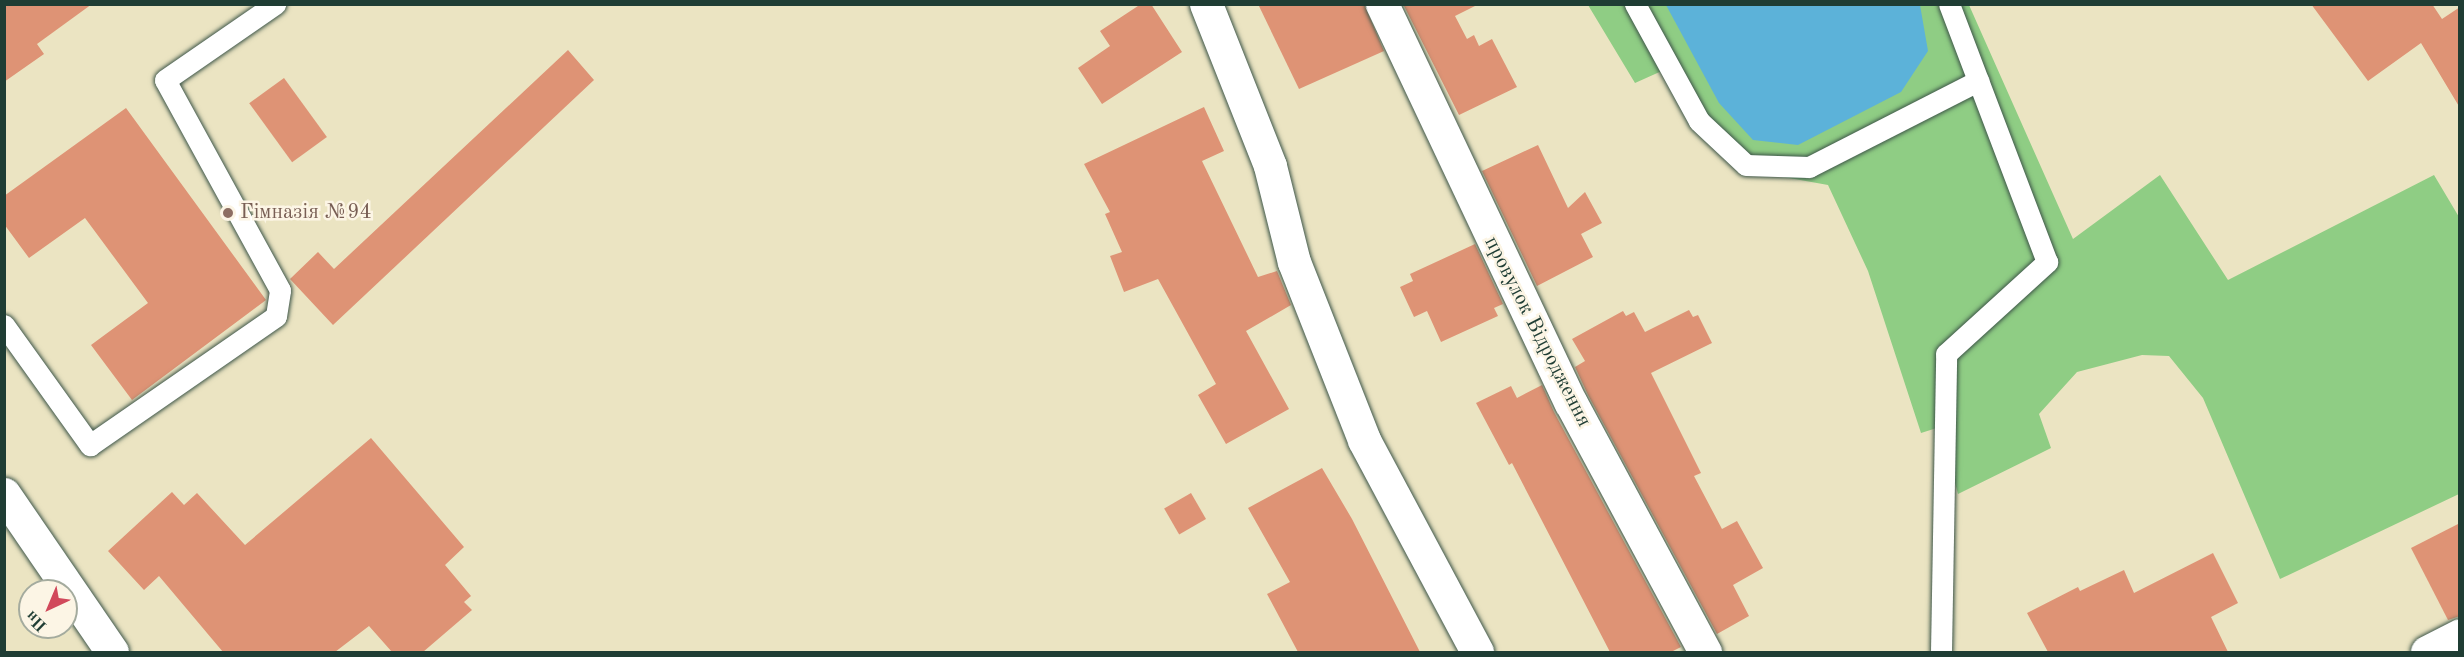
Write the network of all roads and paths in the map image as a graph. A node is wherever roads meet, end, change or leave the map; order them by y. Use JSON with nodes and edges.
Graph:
{"nodes":[{"id":1,"x":274,"y":4,"type":"edge"},
{"id":2,"x":1206,"y":4,"type":"edge"},
{"id":3,"x":1382,"y":4,"type":"edge"},
{"id":4,"x":1635,"y":4,"type":"edge"},
{"id":5,"x":1949,"y":4,"type":"edge"},
{"id":6,"x":1978,"y":81,"type":"junction"},
{"id":7,"x":4,"y":325,"type":"edge"},
{"id":8,"x":4,"y":494,"type":"edge"},
{"id":9,"x":2460,"y":636,"type":"edge"},
{"id":10,"x":112,"y":652,"type":"edge"},
{"id":11,"x":1477,"y":652,"type":"edge"},
{"id":12,"x":1705,"y":652,"type":"edge"},
{"id":13,"x":1941,"y":652,"type":"edge"},
{"id":14,"x":2427,"y":652,"type":"edge"}],
"edges":[{"from":1,"to":7,"type":"lane"},
{"from":2,"to":11,"type":"street"},
{"from":3,"to":12,"type":"street","name":"провулок Відродження"},
{"from":4,"to":6,"type":"lane"},
{"from":5,"to":6,"type":"lane"},
{"from":6,"to":13,"type":"lane"},
{"from":8,"to":10,"type":"street"},
{"from":9,"to":14,"type":"street"}]}
